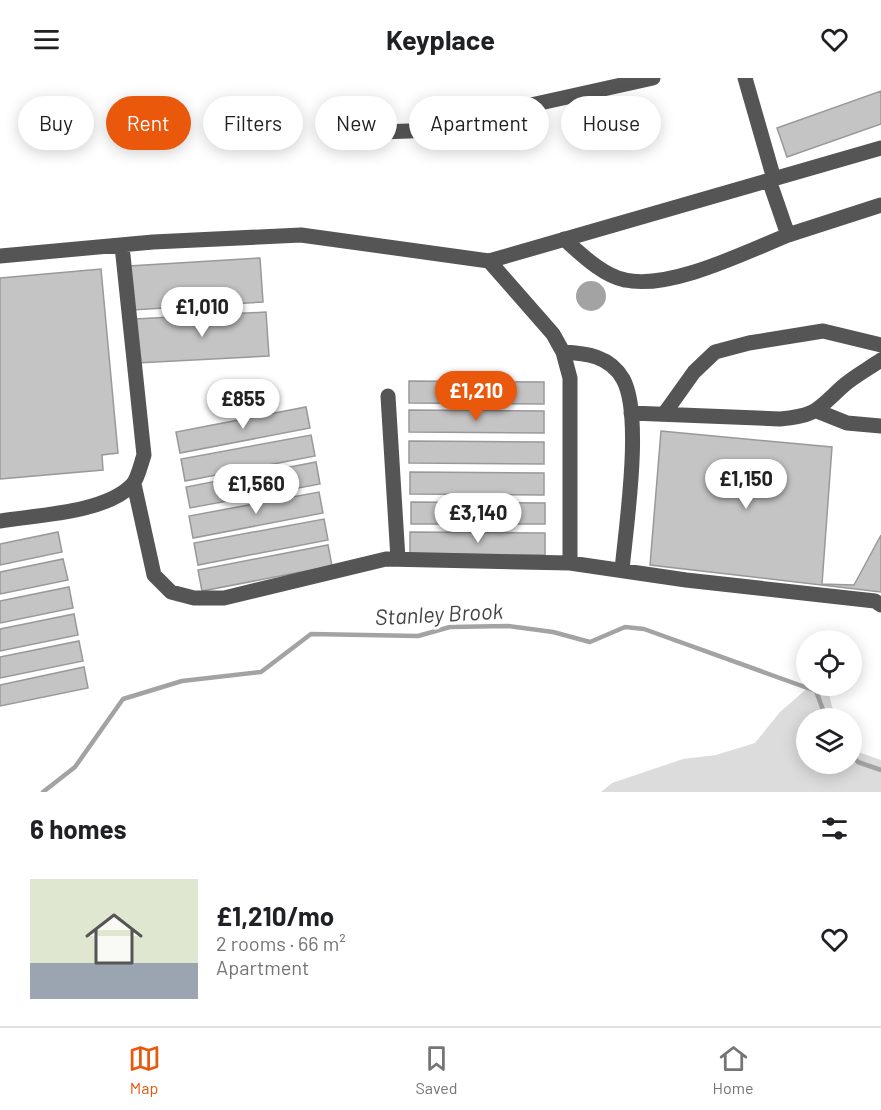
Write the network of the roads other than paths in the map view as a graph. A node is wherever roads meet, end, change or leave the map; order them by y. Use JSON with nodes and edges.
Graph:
{"nodes":[{"id":1,"x":653,"y":78,"type":"edge"},
{"id":2,"x":745,"y":78,"type":"edge"},
{"id":3,"x":397,"y":131,"type":"edge"},
{"id":4,"x":881,"y":148,"type":"edge"},
{"id":5,"x":772,"y":180,"type":"junction"},
{"id":6,"x":881,"y":205,"type":"edge"},
{"id":7,"x":788,"y":235,"type":"junction"},
{"id":8,"x":564,"y":239,"type":"junction"},
{"id":9,"x":122,"y":246,"type":"junction"},
{"id":10,"x":0,"y":256,"type":"edge"},
{"id":11,"x":489,"y":261,"type":"junction"},
{"id":12,"x":881,"y":345,"type":"edge"},
{"id":13,"x":563,"y":352,"type":"junction"},
{"id":14,"x":881,"y":360,"type":"edge"},
{"id":15,"x":387,"y":396,"type":"dead end"},
{"id":16,"x":817,"y":411,"type":"junction"},
{"id":17,"x":631,"y":413,"type":"junction"},
{"id":18,"x":664,"y":414,"type":"junction"},
{"id":19,"x":881,"y":426,"type":"edge"},
{"id":20,"x":134,"y":484,"type":"junction"},
{"id":21,"x":0,"y":521,"type":"edge"},
{"id":22,"x":398,"y":559,"type":"junction"},
{"id":23,"x":570,"y":562,"type":"junction"},
{"id":24,"x":622,"y":570,"type":"junction"},
{"id":25,"x":881,"y":605,"type":"edge"}],
"edges":[{"from":1,"to":3,"type":"lane"},
{"from":2,"to":5,"type":"lane"},
{"from":4,"to":5,"type":"lane"},
{"from":5,"to":7,"type":"lane"},
{"from":5,"to":8,"type":"lane"},
{"from":6,"to":7,"type":"lane"},
{"from":7,"to":8,"type":"lane"},
{"from":8,"to":11,"type":"lane"},
{"from":9,"to":10,"type":"lane"},
{"from":9,"to":11,"type":"lane"},
{"from":9,"to":20,"type":"lane"},
{"from":11,"to":13,"type":"lane"},
{"from":12,"to":18,"type":"lane"},
{"from":13,"to":17,"type":"lane"},
{"from":13,"to":23,"type":"lane"},
{"from":14,"to":16,"type":"lane"},
{"from":15,"to":22,"type":"lane"},
{"from":16,"to":18,"type":"lane"},
{"from":16,"to":19,"type":"lane"},
{"from":17,"to":18,"type":"lane"},
{"from":17,"to":24,"type":"lane"},
{"from":20,"to":21,"type":"lane"},
{"from":20,"to":22,"type":"lane"},
{"from":22,"to":23,"type":"lane"},
{"from":23,"to":24,"type":"lane"},
{"from":24,"to":25,"type":"lane"}]}
